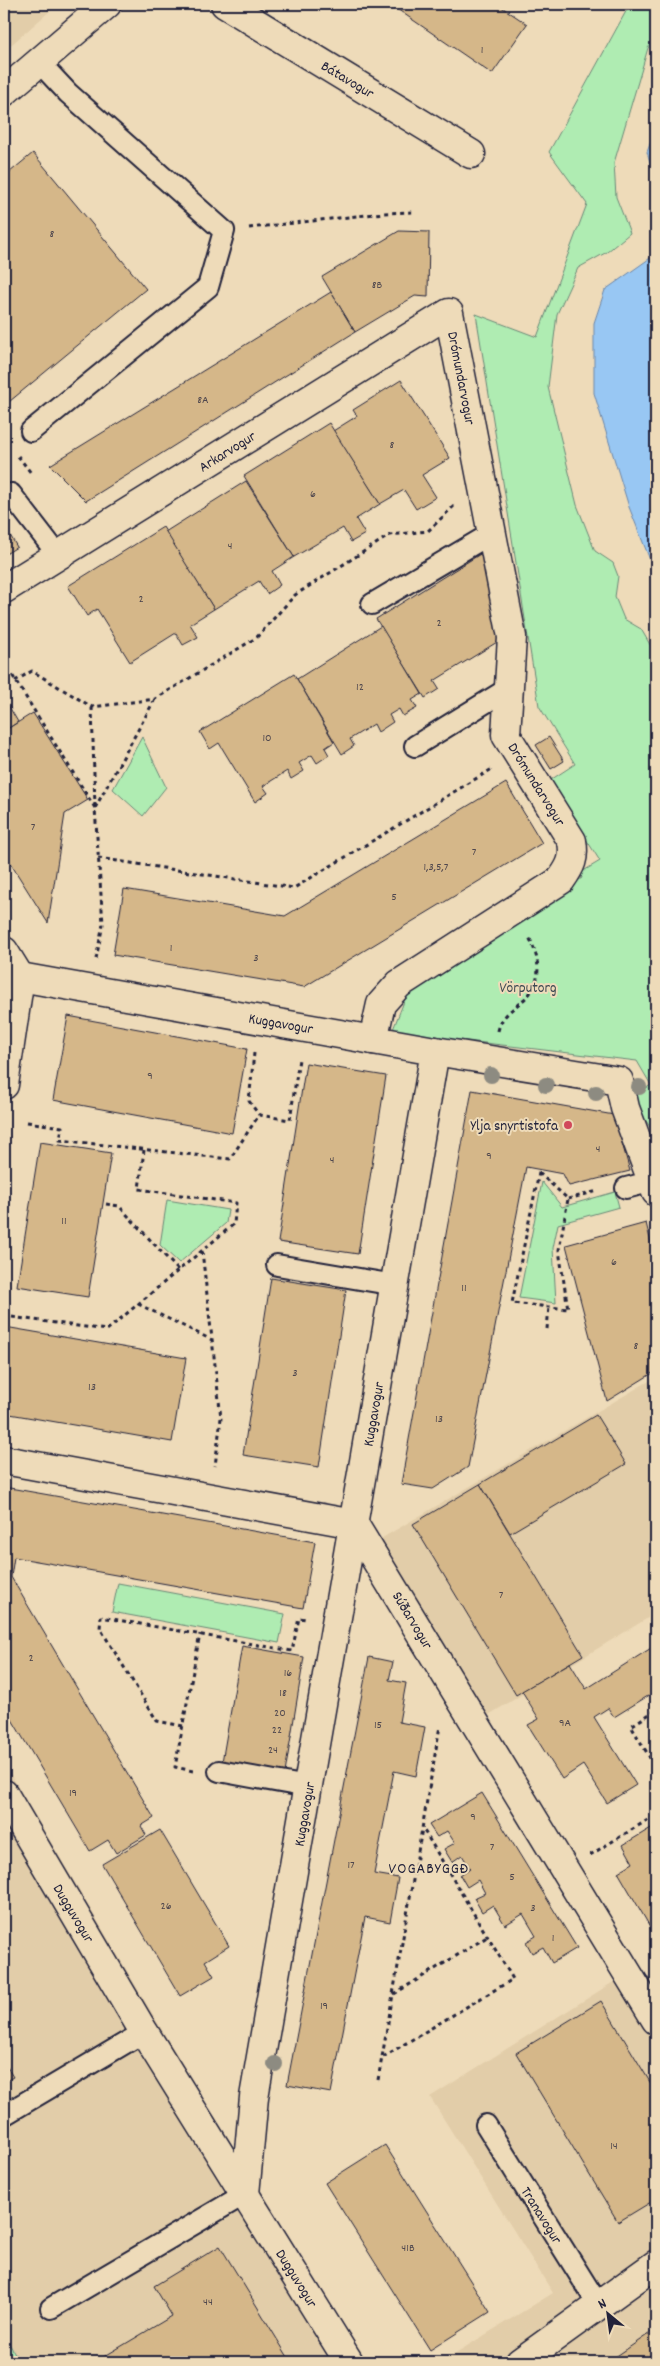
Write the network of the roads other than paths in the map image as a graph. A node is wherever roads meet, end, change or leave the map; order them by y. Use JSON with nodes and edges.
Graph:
{"nodes":[{"id":1,"x":225,"y":4,"type":"edge"},
{"id":2,"x":95,"y":8,"type":"edge"},
{"id":3,"x":38,"y":62,"type":"junction"},
{"id":4,"x":4,"y":92,"type":"edge"},
{"id":5,"x":471,"y":154,"type":"dead end"},
{"id":6,"x":449,"y":314,"type":"joint"},
{"id":7,"x":31,"y":431,"type":"dead end"},
{"id":8,"x":11,"y":494,"type":"dead end"},
{"id":9,"x":492,"y":533,"type":"junction"},
{"id":10,"x":58,"y":556,"type":"junction"},
{"id":11,"x":4,"y":589,"type":"edge"},
{"id":12,"x":372,"y":604,"type":"dead end"},
{"id":13,"x":509,"y":688,"type":"junction"},
{"id":14,"x":415,"y":746,"type":"dead end"},
{"id":15,"x":4,"y":951,"type":"edge"},
{"id":16,"x":20,"y":977,"type":"junction"},
{"id":17,"x":373,"y":1040,"type":"junction"},
{"id":18,"x":435,"y":1051,"type":"junction"},
{"id":19,"x":4,"y":1085,"type":"edge"},
{"id":20,"x":655,"y":1186,"type":"edge"},
{"id":21,"x":626,"y":1188,"type":"dead end"},
{"id":22,"x":277,"y":1265,"type":"dead end"},
{"id":23,"x":395,"y":1285,"type":"junction"},
{"id":24,"x":4,"y":1460,"type":"edge"},
{"id":25,"x":354,"y":1524,"type":"junction"},
{"id":26,"x":210,"y":1771,"type":"road end"},
{"id":27,"x":308,"y":1787,"type":"junction"},
{"id":28,"x":4,"y":1794,"type":"edge"},
{"id":29,"x":656,"y":2020,"type":"edge"},
{"id":30,"x":144,"y":2032,"type":"junction"},
{"id":31,"x":4,"y":2115,"type":"edge"},
{"id":32,"x":486,"y":2125,"type":"dead end"},
{"id":33,"x":245,"y":2194,"type":"junction"},
{"id":34,"x":656,"y":2264,"type":"edge"},
{"id":35,"x":599,"y":2306,"type":"junction"},
{"id":36,"x":51,"y":2308,"type":"dead end"},
{"id":37,"x":349,"y":2362,"type":"edge"},
{"id":38,"x":520,"y":2362,"type":"edge"}],
"edges":[{"from":1,"to":5,"type":"street","name":"Bátavogur"},
{"from":2,"to":3,"type":"street"},
{"from":3,"to":4,"type":"street"},
{"from":3,"to":7,"type":"lane"},
{"from":6,"to":9,"type":"street","name":"Drómundarvogur"},
{"from":6,"to":10,"type":"street","name":"Arkarvogur"},
{"from":8,"to":10,"type":"lane"},
{"from":9,"to":12,"type":"lane"},
{"from":9,"to":13,"type":"street","name":"Drómundarvogur"},
{"from":10,"to":11,"type":"street","name":"Arkarvogur"},
{"from":13,"to":14,"type":"lane"},
{"from":13,"to":17,"type":"street","name":"Drómundarvogur"},
{"from":15,"to":16,"type":"street"},
{"from":16,"to":17,"type":"street","name":"Kuggavogur"},
{"from":16,"to":19,"type":"street"},
{"from":17,"to":18,"type":"street","name":"Kuggavogur"},
{"from":18,"to":20,"type":"street"},
{"from":18,"to":23,"type":"street","name":"Kuggavogur"},
{"from":20,"to":21,"type":"lane"},
{"from":22,"to":23,"type":"lane"},
{"from":23,"to":25,"type":"street","name":"Kuggavogur"},
{"from":24,"to":25,"type":"street"},
{"from":25,"to":27,"type":"street","name":"Kuggavogur"},
{"from":25,"to":29,"type":"street","name":"Súðarvogur"},
{"from":26,"to":27,"type":"lane"},
{"from":27,"to":33,"type":"street","name":"Kuggavogur"},
{"from":28,"to":30,"type":"street","name":"Dugguvogur"},
{"from":30,"to":31,"type":"lane"},
{"from":30,"to":33,"type":"street","name":"Dugguvogur"},
{"from":32,"to":35,"type":"lane","name":"Tranavogur"},
{"from":33,"to":36,"type":"lane"},
{"from":33,"to":37,"type":"street","name":"Dugguvogur"},
{"from":34,"to":35,"type":"street"},
{"from":35,"to":38,"type":"street"}]}
